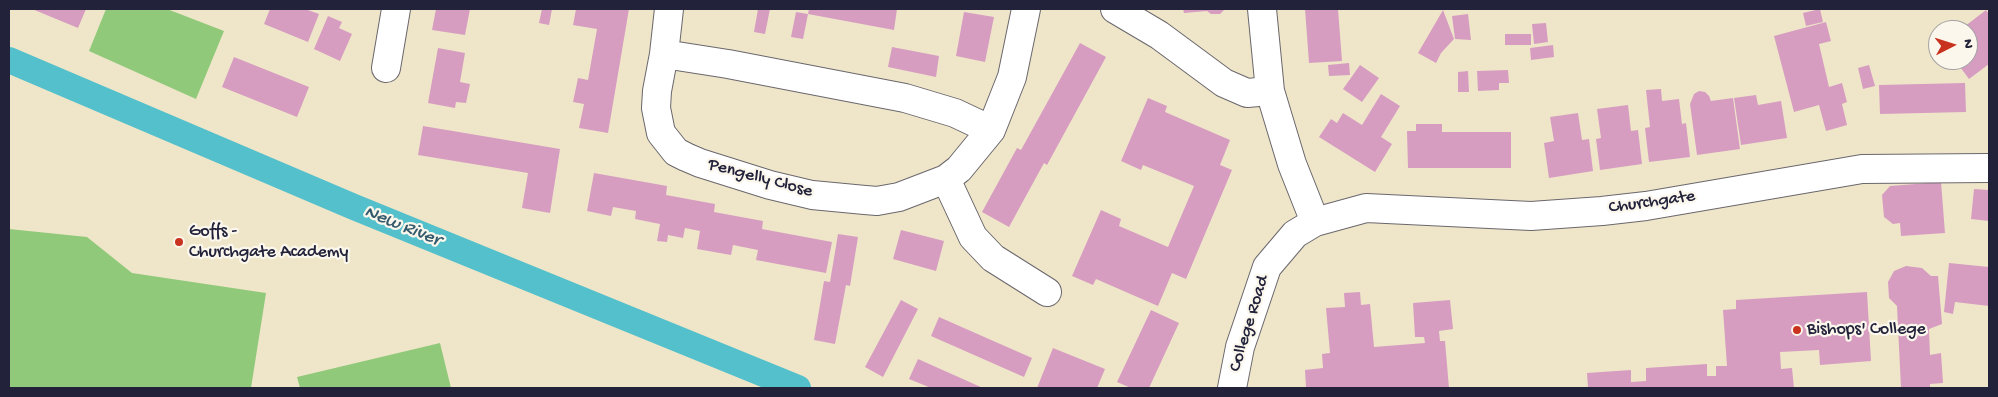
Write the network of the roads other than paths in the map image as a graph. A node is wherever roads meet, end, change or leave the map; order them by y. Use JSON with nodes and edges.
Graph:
{"nodes":[{"id":1,"x":396,"y":9,"type":"edge"},
{"id":2,"x":669,"y":9,"type":"edge"},
{"id":3,"x":1026,"y":9,"type":"edge"},
{"id":4,"x":1115,"y":9,"type":"edge"},
{"id":5,"x":1262,"y":9,"type":"edge"},
{"id":6,"x":664,"y":54,"type":"junction"},
{"id":7,"x":386,"y":68,"type":"dead end"},
{"id":8,"x":1270,"y":91,"type":"junction"},
{"id":9,"x":991,"y":130,"type":"junction"},
{"id":10,"x":1989,"y":168,"type":"edge"},
{"id":11,"x":946,"y":179,"type":"junction"},
{"id":12,"x":1315,"y":222,"type":"junction"},
{"id":13,"x":1047,"y":292,"type":"dead end"},
{"id":14,"x":1232,"y":388,"type":"edge"}],
"edges":[{"from":1,"to":7,"type":"street"},
{"from":2,"to":6,"type":"street","name":"Pengelly Close"},
{"from":3,"to":9,"type":"street","name":"Pengelly Close"},
{"from":4,"to":8,"type":"street"},
{"from":5,"to":8,"type":"street"},
{"from":6,"to":9,"type":"street"},
{"from":6,"to":11,"type":"street","name":"Pengelly Close"},
{"from":8,"to":12,"type":"street"},
{"from":9,"to":11,"type":"street","name":"Pengelly Close"},
{"from":10,"to":12,"type":"street","name":"Churchgate"},
{"from":11,"to":13,"type":"street"},
{"from":12,"to":14,"type":"street","name":"College Road"}]}
